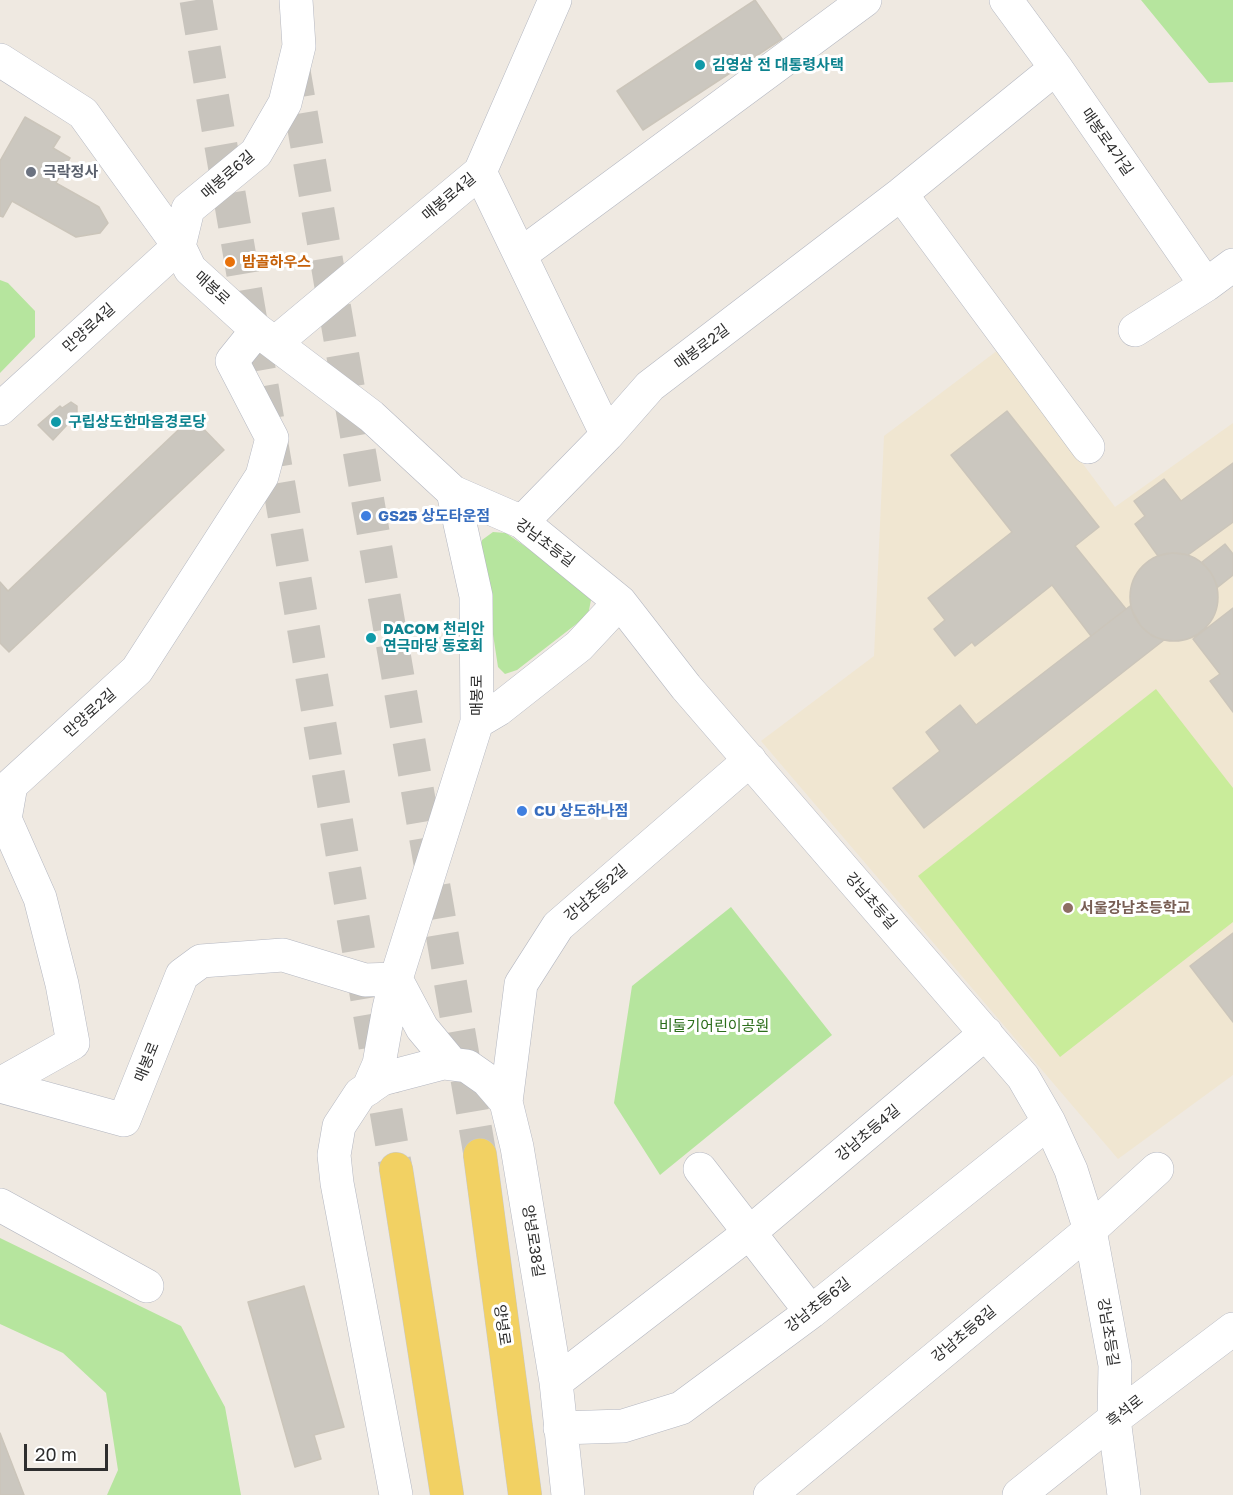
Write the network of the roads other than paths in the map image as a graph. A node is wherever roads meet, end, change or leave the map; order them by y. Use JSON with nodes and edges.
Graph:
{"nodes":[{"id":1,"x":296,"y":0,"type":"edge"},
{"id":2,"x":555,"y":0,"type":"edge"},
{"id":3,"x":865,"y":0,"type":"edge"},
{"id":4,"x":1006,"y":0,"type":"edge"},
{"id":5,"x":0,"y":60,"type":"edge"},
{"id":6,"x":1056,"y":68,"type":"junction"},
{"id":7,"x":480,"y":172,"type":"junction"},
{"id":8,"x":901,"y":194,"type":"junction"},
{"id":9,"x":179,"y":246,"type":"junction"},
{"id":10,"x":520,"y":255,"type":"junction"},
{"id":11,"x":1233,"y":265,"type":"edge"},
{"id":12,"x":1206,"y":285,"type":"junction"},
{"id":13,"x":1135,"y":330,"type":"dead end"},
{"id":14,"x":266,"y":336,"type":"junction"},
{"id":15,"x":0,"y":409,"type":"edge"},
{"id":16,"x":607,"y":435,"type":"junction"},
{"id":17,"x":1088,"y":447,"type":"dead end"},
{"id":18,"x":453,"y":492,"type":"junction"},
{"id":19,"x":522,"y":522,"type":"junction"},
{"id":20,"x":620,"y":602,"type":"junction"},
{"id":21,"x":477,"y":722,"type":"junction"},
{"id":22,"x":750,"y":760,"type":"junction"},
{"id":23,"x":396,"y":979,"type":"junction"},
{"id":24,"x":986,"y":1033,"type":"junction"},
{"id":25,"x":452,"y":1064,"type":"junction"},
{"id":26,"x":0,"y":1085,"type":"edge"},
{"id":27,"x":368,"y":1089,"type":"junction"},
{"id":28,"x":506,"y":1102,"type":"junction"},
{"id":29,"x":1049,"y":1122,"type":"junction"},
{"id":30,"x":480,"y":1155,"type":"tunnel mouth"},
{"id":31,"x":396,"y":1169,"type":"tunnel mouth"},
{"id":32,"x":700,"y":1169,"type":"dead end"},
{"id":33,"x":1156,"y":1170,"type":"dead end"},
{"id":34,"x":0,"y":1205,"type":"edge"},
{"id":35,"x":1090,"y":1230,"type":"junction"},
{"id":36,"x":749,"y":1233,"type":"junction"},
{"id":37,"x":147,"y":1286,"type":"dead end"},
{"id":38,"x":811,"y":1312,"type":"junction"},
{"id":39,"x":1233,"y":1329,"type":"edge"},
{"id":40,"x":556,"y":1382,"type":"junction"},
{"id":41,"x":1114,"y":1419,"type":"junction"},
{"id":42,"x":560,"y":1428,"type":"junction"},
{"id":43,"x":438,"y":1450,"type":"junction"},
{"id":44,"x":396,"y":1495,"type":"edge"},
{"id":45,"x":441,"y":1495,"type":"edge"},
{"id":46,"x":447,"y":1495,"type":"edge"},
{"id":47,"x":525,"y":1495,"type":"edge"},
{"id":48,"x":568,"y":1495,"type":"edge"},
{"id":49,"x":770,"y":1495,"type":"edge"},
{"id":50,"x":1019,"y":1495,"type":"edge"},
{"id":51,"x":1124,"y":1495,"type":"edge"}],
"edges":[{"from":1,"to":9,"type":"street","name":"매봉로6길"},
{"from":2,"to":7,"type":"street","name":"매봉로4길"},
{"from":3,"to":10,"type":"street"},
{"from":4,"to":6,"type":"street","name":"매봉로4가길"},
{"from":5,"to":9,"type":"street","name":"매봉로"},
{"from":6,"to":8,"type":"street","name":"매봉로2길"},
{"from":6,"to":12,"type":"street","name":"매봉로4가길"},
{"from":7,"to":10,"type":"street"},
{"from":7,"to":14,"type":"street","name":"매봉로4길"},
{"from":8,"to":16,"type":"street","name":"매봉로2길"},
{"from":8,"to":17,"type":"street"},
{"from":9,"to":14,"type":"street","name":"매봉로"},
{"from":9,"to":15,"type":"street","name":"만양로4길"},
{"from":10,"to":16,"type":"street"},
{"from":11,"to":12,"type":"street"},
{"from":12,"to":13,"type":"street"},
{"from":14,"to":18,"type":"street","name":"매봉로"},
{"from":14,"to":26,"type":"street","name":"만양로2길"},
{"from":16,"to":19,"type":"street","name":"매봉로2길"},
{"from":18,"to":19,"type":"street","name":"강남초등길"},
{"from":18,"to":21,"type":"street","name":"매봉로"},
{"from":19,"to":20,"type":"street","name":"강남초등길"},
{"from":20,"to":21,"type":"street"},
{"from":20,"to":22,"type":"street","name":"강남초등길"},
{"from":21,"to":23,"type":"street","name":"매봉로"},
{"from":22,"to":24,"type":"street","name":"강남초등길"},
{"from":22,"to":28,"type":"street","name":"강남초등2길"},
{"from":23,"to":25,"type":"street"},
{"from":23,"to":26,"type":"street","name":"매봉로"},
{"from":23,"to":27,"type":"street"},
{"from":24,"to":29,"type":"street","name":"강남초등길"},
{"from":24,"to":36,"type":"street","name":"강남초등4길"},
{"from":25,"to":27,"type":"street","name":"양녕로38길"},
{"from":25,"to":28,"type":"street","name":"양녕로38길"},
{"from":27,"to":44,"type":"street"},
{"from":28,"to":40,"type":"street","name":"양녕로38길"},
{"from":29,"to":35,"type":"street","name":"강남초등길"},
{"from":29,"to":38,"type":"street","name":"강남초등6길"},
{"from":30,"to":47,"type":"main road","name":"양녕로"},
{"from":31,"to":43,"type":"main road"},
{"from":32,"to":36,"type":"street"},
{"from":33,"to":35,"type":"street","name":"강남초등8길"},
{"from":34,"to":37,"type":"street"},
{"from":35,"to":41,"type":"street","name":"강남초등길"},
{"from":35,"to":49,"type":"street","name":"강남초등8길"},
{"from":36,"to":38,"type":"street"},
{"from":36,"to":40,"type":"street","name":"강남초등4길"},
{"from":38,"to":42,"type":"street","name":"강남초등6길"},
{"from":39,"to":41,"type":"street","name":"흑석로"},
{"from":40,"to":42,"type":"street","name":"양녕로38길"},
{"from":41,"to":50,"type":"street","name":"흑석로"},
{"from":41,"to":51,"type":"street","name":"강남초등길"},
{"from":42,"to":48,"type":"street","name":"양녕로38길"},
{"from":43,"to":45,"type":"street"},
{"from":43,"to":46,"type":"main road"}]}
